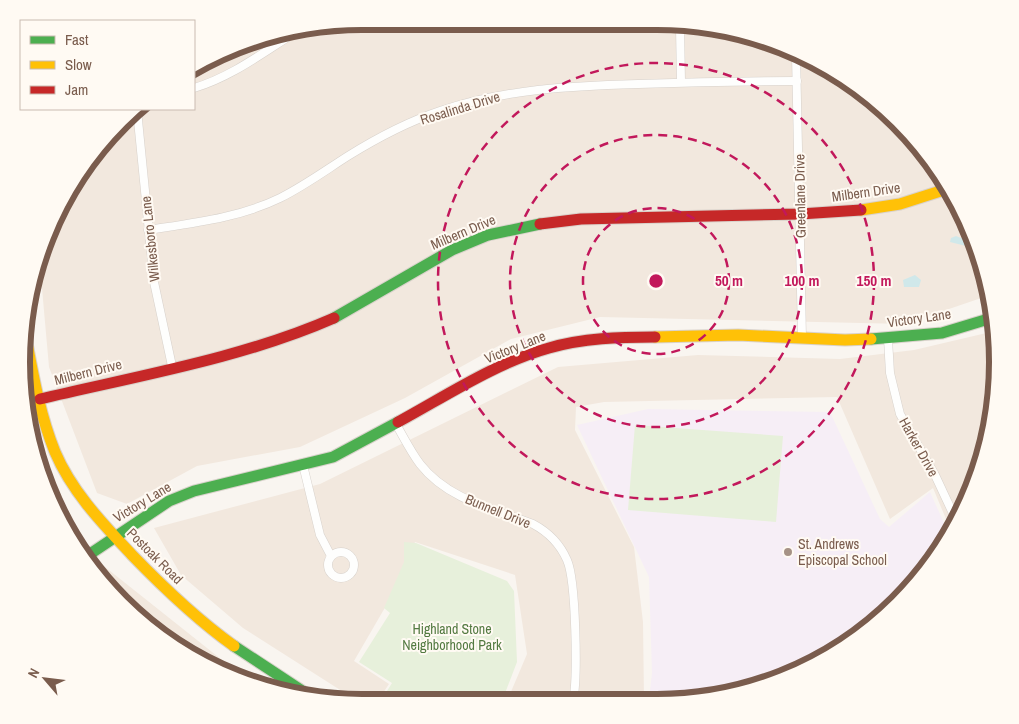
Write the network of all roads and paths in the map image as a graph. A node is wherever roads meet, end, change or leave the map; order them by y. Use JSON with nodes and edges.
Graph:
{"nodes":[{"id":1,"x":680,"y":31,"type":"edge"},
{"id":2,"x":279,"y":40,"type":"edge"},
{"id":3,"x":796,"y":60,"type":"edge"},
{"id":4,"x":797,"y":80,"type":"junction"},
{"id":5,"x":681,"y":82,"type":"junction"},
{"id":6,"x":195,"y":88,"type":"edge"},
{"id":7,"x":138,"y":117,"type":"edge"},
{"id":8,"x":941,"y":191,"type":"edge"},
{"id":9,"x":800,"y":214,"type":"junction"},
{"id":10,"x":148,"y":230,"type":"junction"},
{"id":11,"x":986,"y":320,"type":"edge"},
{"id":12,"x":802,"y":337,"type":"junction"},
{"id":13,"x":888,"y":339,"type":"junction"},
{"id":14,"x":30,"y":355,"type":"edge"},
{"id":15,"x":172,"y":366,"type":"junction"},
{"id":16,"x":40,"y":399,"type":"junction"},
{"id":17,"x":396,"y":424,"type":"junction"},
{"id":18,"x":303,"y":465,"type":"junction"},
{"id":19,"x":953,"y":513,"type":"edge"},
{"id":20,"x":114,"y":536,"type":"junction"},
{"id":21,"x":91,"y":553,"type":"edge"},
{"id":22,"x":331,"y":556,"type":"dead end"},
{"id":23,"x":299,"y":688,"type":"edge"},
{"id":24,"x":574,"y":694,"type":"edge"}],
"edges":[{"from":1,"to":5,"type":"street"},
{"from":2,"to":6,"type":"street"},
{"from":3,"to":4,"type":"street","name":"Greenlane Drive"},
{"from":4,"to":5,"type":"street","name":"Rosalinda Drive"},
{"from":4,"to":9,"type":"street","name":"Greenlane Drive"},
{"from":5,"to":10,"type":"street","name":"Rosalinda Drive"},
{"from":7,"to":10,"type":"street","name":"Wilkesboro Lane"},
{"from":8,"to":9,"type":"street","name":"Milbern Drive"},
{"from":9,"to":12,"type":"street","name":"Greenlane Drive"},
{"from":9,"to":15,"type":"street","name":"Milbern Drive"},
{"from":10,"to":15,"type":"street","name":"Wilkesboro Lane"},
{"from":11,"to":13,"type":"street","name":"Victory Lane"},
{"from":12,"to":13,"type":"street","name":"Victory Lane"},
{"from":12,"to":17,"type":"street","name":"Victory Lane"},
{"from":13,"to":19,"type":"street","name":"Harker Drive"},
{"from":14,"to":16,"type":"street","name":"Postoak Road"},
{"from":15,"to":16,"type":"street","name":"Milbern Drive"},
{"from":16,"to":20,"type":"street","name":"Postoak Road"},
{"from":17,"to":18,"type":"street","name":"Victory Lane"},
{"from":17,"to":24,"type":"street","name":"Bunnell Drive"},
{"from":18,"to":20,"type":"street","name":"Victory Lane"},
{"from":18,"to":22,"type":"street"},
{"from":20,"to":21,"type":"street","name":"Victory Lane"},
{"from":20,"to":23,"type":"street","name":"Postoak Road"}]}
